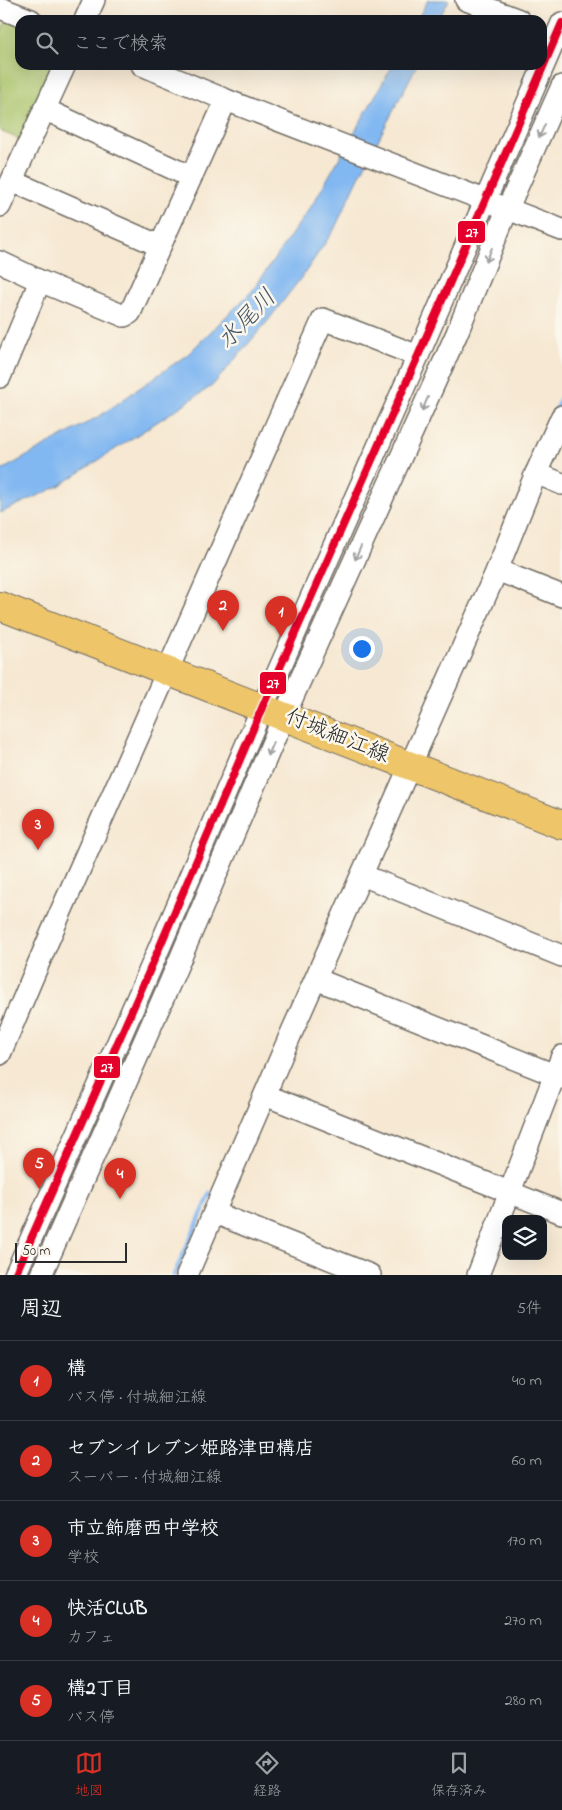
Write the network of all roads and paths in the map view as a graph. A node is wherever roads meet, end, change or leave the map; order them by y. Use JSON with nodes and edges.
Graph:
{"nodes":[{"id":1,"x":94,"y":0,"type":"edge"},
{"id":2,"x":471,"y":2,"type":"edge"},
{"id":3,"x":1,"y":12,"type":"edge"},
{"id":4,"x":87,"y":15,"type":"edge"},
{"id":5,"x":506,"y":15,"type":"edge"},
{"id":6,"x":15,"y":16,"type":"edge"},
{"id":7,"x":554,"y":29,"type":"edge"},
{"id":8,"x":547,"y":46,"type":"edge"},
{"id":9,"x":63,"y":70,"type":"edge"},
{"id":10,"x":154,"y":70,"type":"edge"},
{"id":11,"x":537,"y":70,"type":"edge"},
{"id":12,"x":562,"y":86,"type":"edge"},
{"id":13,"x":226,"y":100,"type":"junction"},
{"id":14,"x":44,"y":110,"type":"junction"},
{"id":15,"x":191,"y":176,"type":"junction"},
{"id":16,"x":12,"y":181,"type":"junction"},
{"id":17,"x":484,"y":200,"type":"junction"},
{"id":18,"x":0,"y":206,"type":"edge"},
{"id":19,"x":508,"y":210,"type":"junction"},
{"id":20,"x":562,"y":230,"type":"edge"},
{"id":21,"x":160,"y":246,"type":"junction"},
{"id":22,"x":0,"y":262,"type":"edge"},
{"id":23,"x":40,"y":281,"type":"junction"},
{"id":24,"x":5,"y":352,"type":"edge"},
{"id":25,"x":418,"y":356,"type":"junction"},
{"id":26,"x":0,"y":377,"type":"edge"},
{"id":27,"x":562,"y":416,"type":"edge"},
{"id":28,"x":536,"y":473,"type":"junction"},
{"id":29,"x":562,"y":484,"type":"edge"},
{"id":30,"x":497,"y":570,"type":"junction"},
{"id":31,"x":562,"y":596,"type":"edge"},
{"id":32,"x":0,"y":606,"type":"edge"},
{"id":33,"x":168,"y":672,"type":"junction"},
{"id":34,"x":273,"y":712,"type":"junction"},
{"id":35,"x":409,"y":766,"type":"junction"},
{"id":36,"x":562,"y":825,"type":"edge"},
{"id":37,"x":362,"y":875,"type":"junction"},
{"id":38,"x":562,"y":956,"type":"edge"},
{"id":39,"x":316,"y":979,"type":"junction"},
{"id":40,"x":0,"y":1054,"type":"edge"},
{"id":41,"x":560,"y":1069,"type":"edge"},
{"id":42,"x":266,"y":1095,"type":"junction"},
{"id":43,"x":510,"y":1192,"type":"junction"},
{"id":44,"x":215,"y":1213,"type":"junction"},
{"id":45,"x":562,"y":1213,"type":"edge"},
{"id":46,"x":15,"y":1275,"type":"edge"},
{"id":47,"x":41,"y":1275,"type":"edge"},
{"id":48,"x":188,"y":1275,"type":"edge"},
{"id":49,"x":370,"y":1275,"type":"edge"},
{"id":50,"x":478,"y":1275,"type":"edge"}],
"edges":[{"from":1,"to":4,"type":"street"},
{"from":2,"to":5,"type":"street"},
{"from":3,"to":6,"type":"street"},
{"from":7,"to":8,"type":"street"},
{"from":9,"to":14,"type":"street"},
{"from":10,"to":13,"type":"street"},
{"from":11,"to":17,"type":"street"},
{"from":12,"to":19,"type":"street","one_way":true},
{"from":13,"to":15,"type":"street"},
{"from":13,"to":17,"type":"street"},
{"from":14,"to":15,"type":"street"},
{"from":14,"to":16,"type":"street"},
{"from":15,"to":21,"type":"street"},
{"from":16,"to":18,"type":"street"},
{"from":16,"to":21,"type":"street"},
{"from":17,"to":19,"type":"street"},
{"from":17,"to":25,"type":"street"},
{"from":19,"to":20,"type":"street"},
{"from":19,"to":34,"type":"street","one_way":true},
{"from":21,"to":23,"type":"street"},
{"from":22,"to":23,"type":"street"},
{"from":23,"to":24,"type":"street"},
{"from":24,"to":26,"type":"street"},
{"from":25,"to":33,"type":"street"},
{"from":25,"to":34,"type":"street"},
{"from":27,"to":28,"type":"street"},
{"from":28,"to":29,"type":"street"},
{"from":28,"to":30,"type":"street"},
{"from":30,"to":31,"type":"street"},
{"from":30,"to":35,"type":"street"},
{"from":32,"to":33,"type":"main road","name":"付城細江線"},
{"from":33,"to":34,"type":"main road","name":"付城細江線"},
{"from":33,"to":40,"type":"street"},
{"from":34,"to":35,"type":"main road","name":"付城細江線"},
{"from":34,"to":46,"type":"street"},
{"from":34,"to":47,"type":"street","one_way":true},
{"from":35,"to":36,"type":"main road","name":"付城細江線"},
{"from":35,"to":37,"type":"street"},
{"from":37,"to":38,"type":"street"},
{"from":37,"to":39,"type":"street"},
{"from":39,"to":41,"type":"street"},
{"from":39,"to":42,"type":"street"},
{"from":41,"to":43,"type":"street"},
{"from":42,"to":43,"type":"street"},
{"from":42,"to":44,"type":"street"},
{"from":43,"to":45,"type":"street"},
{"from":43,"to":50,"type":"street"},
{"from":44,"to":48,"type":"street"},
{"from":44,"to":49,"type":"street"}]}
